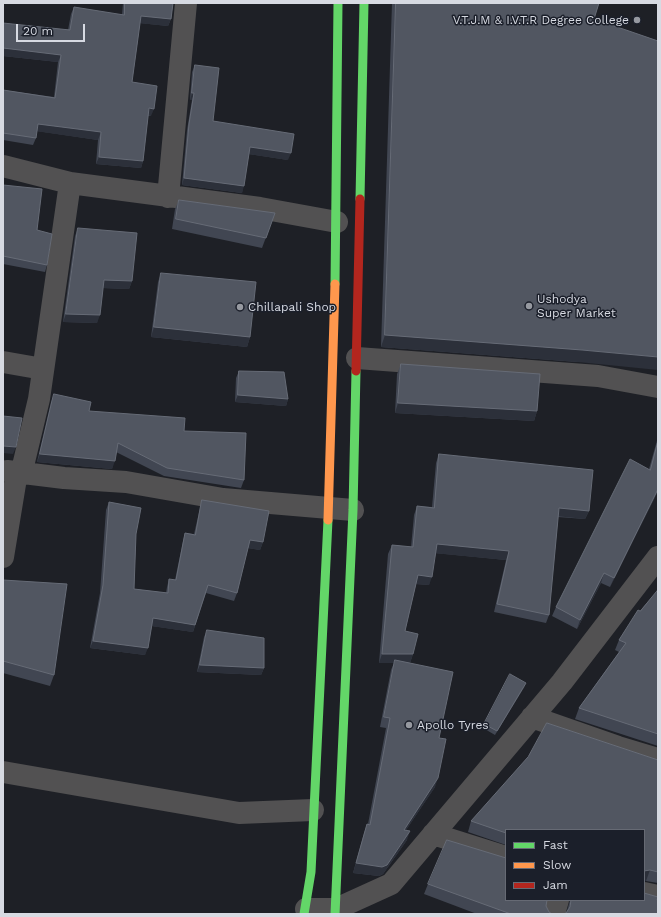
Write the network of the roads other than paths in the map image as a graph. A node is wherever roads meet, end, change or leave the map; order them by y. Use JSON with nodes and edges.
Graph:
{"nodes":[{"id":1,"x":186,"y":3,"type":"edge"},
{"id":2,"x":338,"y":3,"type":"edge"},
{"id":3,"x":364,"y":3,"type":"edge"},
{"id":4,"x":3,"y":166,"type":"edge"},
{"id":5,"x":70,"y":184,"type":"junction"},
{"id":6,"x":168,"y":197,"type":"junction"},
{"id":7,"x":337,"y":222,"type":"junction"},
{"id":8,"x":357,"y":358,"type":"junction"},
{"id":9,"x":3,"y":362,"type":"edge"},
{"id":10,"x":43,"y":369,"type":"junction"},
{"id":11,"x":658,"y":387,"type":"edge"},
{"id":12,"x":10,"y":471,"type":"edge"},
{"id":13,"x":329,"y":509,"type":"junction"},
{"id":14,"x":353,"y":510,"type":"junction"},
{"id":15,"x":3,"y":557,"type":"edge"},
{"id":16,"x":658,"y":557,"type":"edge"},
{"id":17,"x":532,"y":717,"type":"junction"},
{"id":18,"x":658,"y":758,"type":"edge"},
{"id":19,"x":3,"y":772,"type":"edge"},
{"id":20,"x":313,"y":810,"type":"junction"},
{"id":21,"x":433,"y":834,"type":"junction"},
{"id":22,"x":505,"y":856,"type":"edge"},
{"id":23,"x":645,"y":893,"type":"edge"},
{"id":24,"x":658,"y":896,"type":"edge"},
{"id":25,"x":558,"y":901,"type":"edge"},
{"id":26,"x":305,"y":911,"type":"edge"},
{"id":27,"x":336,"y":912,"type":"edge"},
{"id":28,"x":554,"y":914,"type":"edge"}],
"edges":[{"from":1,"to":6,"type":"street"},
{"from":2,"to":7,"type":"main road"},
{"from":3,"to":8,"type":"main road"},
{"from":4,"to":5,"type":"street"},
{"from":5,"to":6,"type":"street"},
{"from":5,"to":10,"type":"street"},
{"from":6,"to":7,"type":"street"},
{"from":7,"to":13,"type":"main road"},
{"from":8,"to":11,"type":"street"},
{"from":8,"to":14,"type":"main road"},
{"from":9,"to":10,"type":"street"},
{"from":10,"to":12,"type":"street"},
{"from":12,"to":13,"type":"street"},
{"from":12,"to":15,"type":"street"},
{"from":13,"to":14,"type":"street"},
{"from":13,"to":20,"type":"main road"},
{"from":14,"to":27,"type":"main road"},
{"from":16,"to":17,"type":"street"},
{"from":17,"to":18,"type":"street"},
{"from":17,"to":21,"type":"street"},
{"from":19,"to":20,"type":"street"},
{"from":20,"to":26,"type":"main road"},
{"from":21,"to":22,"type":"street"},
{"from":21,"to":27,"type":"street"},
{"from":23,"to":24,"type":"street"},
{"from":25,"to":28,"type":"street"},
{"from":26,"to":27,"type":"street"}]}
